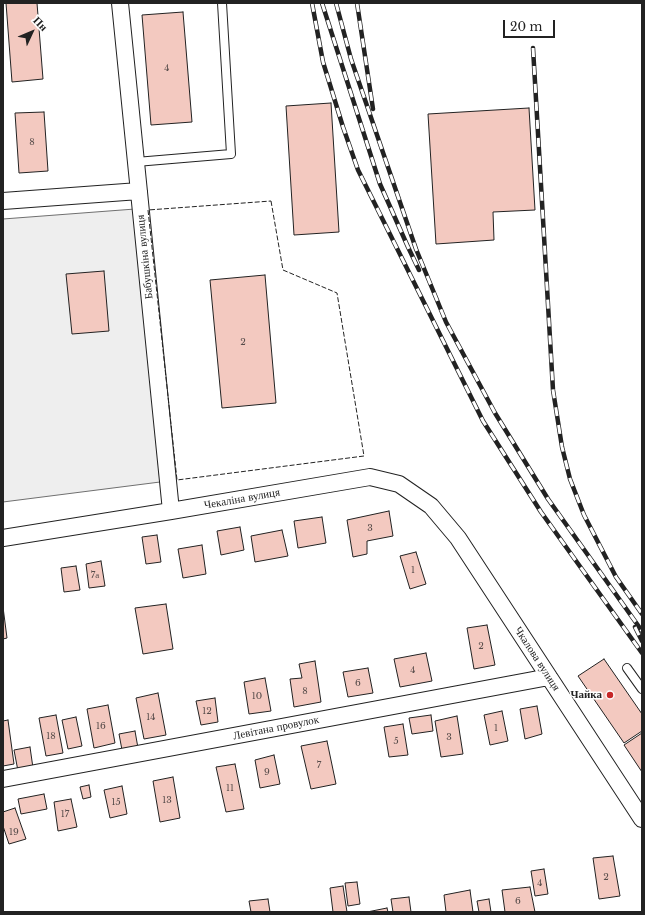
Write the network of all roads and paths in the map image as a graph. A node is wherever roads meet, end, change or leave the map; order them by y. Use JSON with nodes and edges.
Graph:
{"nodes":[{"id":1,"x":120,"y":3,"type":"edge"},
{"id":2,"x":222,"y":3,"type":"edge"},
{"id":3,"x":136,"y":162,"type":"junction"},
{"id":4,"x":139,"y":191,"type":"junction"},
{"id":5,"x":3,"y":201,"type":"edge"},
{"id":6,"x":171,"y":511,"type":"junction"},
{"id":7,"x":3,"y":538,"type":"edge"},
{"id":8,"x":458,"y":538,"type":"joint"},
{"id":9,"x":627,"y":668,"type":"dead end"},
{"id":10,"x":549,"y":677,"type":"junction"},
{"id":11,"x":642,"y":689,"type":"edge"},
{"id":12,"x":3,"y":779,"type":"edge"},
{"id":13,"x":642,"y":819,"type":"edge"}],
"edges":[{"from":1,"to":3,"type":"street","name":"Бабушкіна вулиця"},
{"from":2,"to":3,"type":"lane"},
{"from":3,"to":4,"type":"street","name":"Бабушкіна вулиця"},
{"from":4,"to":5,"type":"street"},
{"from":4,"to":6,"type":"street","name":"Бабушкіна вулиця"},
{"from":6,"to":7,"type":"street","name":"Чекаліна вулиця"},
{"from":6,"to":8,"type":"street","name":"Чекаліна вулиця"},
{"from":8,"to":10,"type":"street","name":"Чкалова вулиця"},
{"from":9,"to":11,"type":"lane"},
{"from":10,"to":12,"type":"street","name":"Левітана провулок"},
{"from":10,"to":13,"type":"street","name":"Чкалова вулиця"}]}
